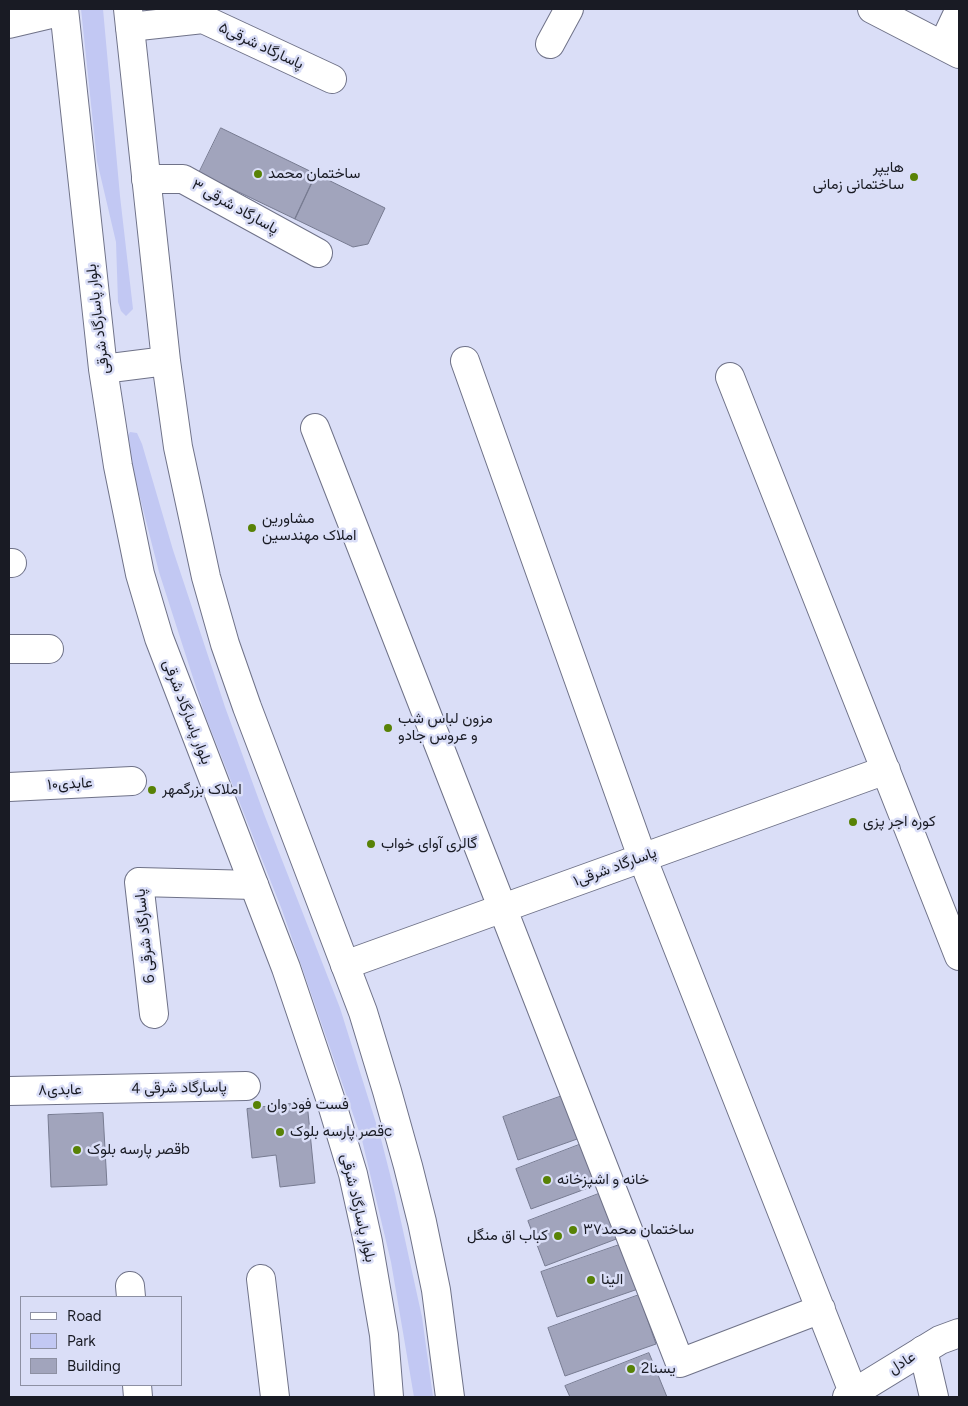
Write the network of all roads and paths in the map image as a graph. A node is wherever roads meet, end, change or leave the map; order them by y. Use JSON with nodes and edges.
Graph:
{"nodes":[{"id":1,"x":569,"y":9,"type":"edge"},
{"id":2,"x":872,"y":9,"type":"edge"},
{"id":3,"x":64,"y":10,"type":"edge"},
{"id":4,"x":959,"y":11,"type":"edge"},
{"id":5,"x":129,"y":18,"type":"edge"},
{"id":6,"x":9,"y":24,"type":"edge"},
{"id":7,"x":550,"y":44,"type":"dead end"},
{"id":8,"x":951,"y":49,"type":"edge"},
{"id":9,"x":332,"y":79,"type":"dead end"},
{"id":10,"x":146,"y":179,"type":"junction"},
{"id":11,"x":318,"y":253,"type":"dead end"},
{"id":12,"x":166,"y":361,"type":"junction"},
{"id":13,"x":465,"y":362,"type":"dead end"},
{"id":14,"x":104,"y":369,"type":"junction"},
{"id":15,"x":730,"y":377,"type":"dead end"},
{"id":16,"x":315,"y":428,"type":"dead end"},
{"id":17,"x":9,"y":649,"type":"edge"},
{"id":18,"x":49,"y":649,"type":"dead end"},
{"id":19,"x":886,"y":770,"type":"junction"},
{"id":20,"x":132,"y":781,"type":"dead end"},
{"id":21,"x":9,"y":787,"type":"edge"},
{"id":22,"x":642,"y":857,"type":"junction"},
{"id":23,"x":254,"y":885,"type":"junction"},
{"id":24,"x":501,"y":908,"type":"junction"},
{"id":25,"x":959,"y":956,"type":"edge"},
{"id":26,"x":345,"y":965,"type":"junction"},
{"id":27,"x":154,"y":1014,"type":"dead end"},
{"id":28,"x":246,"y":1086,"type":"dead end"},
{"id":29,"x":112,"y":1089,"type":"joint"},
{"id":30,"x":9,"y":1091,"type":"edge"},
{"id":31,"x":261,"y":1279,"type":"dead end"},
{"id":32,"x":821,"y":1308,"type":"junction"},
{"id":33,"x":959,"y":1333,"type":"edge"},
{"id":34,"x":923,"y":1350,"type":"junction"},
{"id":35,"x":852,"y":1396,"type":"edge"},
{"id":36,"x":275,"y":1397,"type":"edge"},
{"id":37,"x":389,"y":1397,"type":"edge"},
{"id":38,"x":450,"y":1397,"type":"edge"},
{"id":39,"x":934,"y":1397,"type":"edge"}],
"edges":[{"from":1,"to":7,"type":"street"},
{"from":2,"to":8,"type":"street"},
{"from":3,"to":6,"type":"street"},
{"from":3,"to":14,"type":"street","name":"بلوار پاسارگاد شرقی"},
{"from":4,"to":8,"type":"street"},
{"from":5,"to":9,"type":"street","name":"پاسارگاد شرقی۵"},
{"from":5,"to":10,"type":"street"},
{"from":10,"to":11,"type":"street","name":"پاسارگاد شرقی ۳"},
{"from":10,"to":12,"type":"street"},
{"from":12,"to":14,"type":"street"},
{"from":12,"to":26,"type":"street"},
{"from":13,"to":22,"type":"street"},
{"from":14,"to":23,"type":"street","name":"بلوار پاسارگاد شرقی"},
{"from":15,"to":19,"type":"street"},
{"from":16,"to":24,"type":"street"},
{"from":17,"to":18,"type":"street"},
{"from":19,"to":22,"type":"street","name":"پاسارگاد شرقی۱"},
{"from":19,"to":25,"type":"street"},
{"from":20,"to":21,"type":"street","name":"عابدی۱۰"},
{"from":22,"to":24,"type":"street","name":"پاسارگاد شرقی۱"},
{"from":22,"to":32,"type":"street"},
{"from":23,"to":27,"type":"street","name":"6 پاسارگاد شرقی"},
{"from":23,"to":37,"type":"street","name":"بلوار پاسارگاد شرقی"},
{"from":24,"to":26,"type":"street","name":"پاسارگاد شرقی۱"},
{"from":24,"to":32,"type":"street"},
{"from":26,"to":38,"type":"street"},
{"from":28,"to":29,"type":"street","name":"4 پاسارگاد شرقی"},
{"from":29,"to":30,"type":"street","name":"عابدی۸"},
{"from":31,"to":36,"type":"street"},
{"from":32,"to":35,"type":"street"},
{"from":33,"to":34,"type":"street","name":"عادل"},
{"from":34,"to":35,"type":"street","name":"عادل"},
{"from":34,"to":39,"type":"street"}]}
